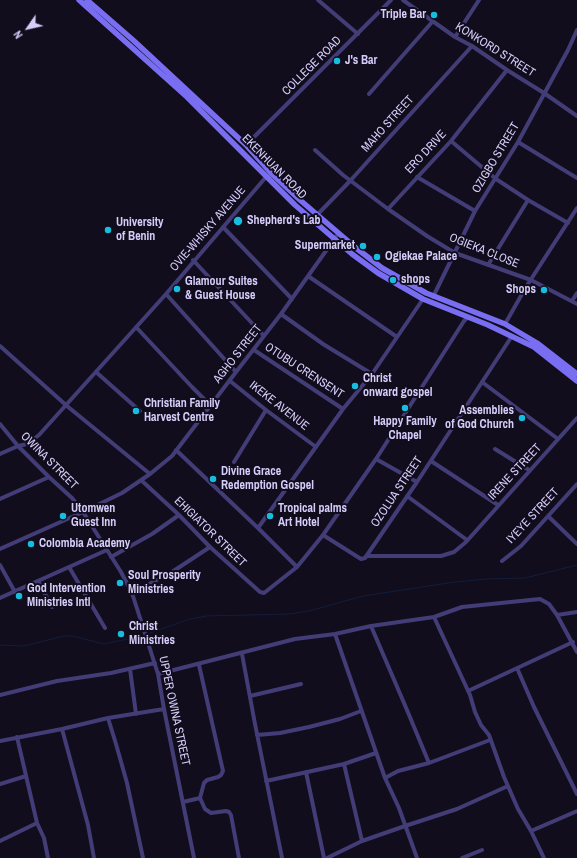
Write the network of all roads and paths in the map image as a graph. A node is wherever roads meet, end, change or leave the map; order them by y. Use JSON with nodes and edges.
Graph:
{"nodes":[{"id":1,"x":78,"y":0,"type":"edge"},
{"id":2,"x":87,"y":0,"type":"edge"},
{"id":3,"x":318,"y":0,"type":"edge"},
{"id":4,"x":403,"y":0,"type":"edge"},
{"id":5,"x":480,"y":0,"type":"edge"},
{"id":6,"x":389,"y":1,"type":"edge"},
{"id":7,"x":92,"y":8,"type":"junction"},
{"id":8,"x":433,"y":21,"type":"junction"},
{"id":9,"x":577,"y":30,"type":"edge"},
{"id":10,"x":358,"y":34,"type":"junction"},
{"id":11,"x":455,"y":37,"type":"junction"},
{"id":12,"x":472,"y":46,"type":"junction"},
{"id":13,"x":507,"y":70,"type":"junction"},
{"id":14,"x":544,"y":93,"type":"junction"},
{"id":15,"x":369,"y":94,"type":"dead end"},
{"id":16,"x":577,"y":116,"type":"edge"},
{"id":17,"x":451,"y":141,"type":"junction"},
{"id":18,"x":518,"y":142,"type":"junction"},
{"id":19,"x":246,"y":146,"type":"junction"},
{"id":20,"x":315,"y":150,"type":"dead end"},
{"id":21,"x":266,"y":177,"type":"junction"},
{"id":22,"x":417,"y":177,"type":"junction"},
{"id":23,"x":577,"y":178,"type":"edge"},
{"id":24,"x":496,"y":179,"type":"junction"},
{"id":25,"x":350,"y":181,"type":"junction"},
{"id":26,"x":528,"y":200,"type":"junction"},
{"id":27,"x":577,"y":208,"type":"edge"},
{"id":28,"x":388,"y":209,"type":"junction"},
{"id":29,"x":475,"y":211,"type":"junction"},
{"id":30,"x":317,"y":215,"type":"junction"},
{"id":31,"x":568,"y":222,"type":"junction"},
{"id":32,"x":223,"y":227,"type":"junction"},
{"id":33,"x":338,"y":234,"type":"junction"},
{"id":34,"x":334,"y":239,"type":"junction"},
{"id":35,"x":455,"y":253,"type":"junction"},
{"id":36,"x":193,"y":260,"type":"junction"},
{"id":37,"x":488,"y":265,"type":"junction"},
{"id":38,"x":308,"y":276,"type":"junction"},
{"id":39,"x":531,"y":280,"type":"junction"},
{"id":40,"x":577,"y":293,"type":"edge"},
{"id":41,"x":166,"y":294,"type":"junction"},
{"id":42,"x":433,"y":297,"type":"junction"},
{"id":43,"x":292,"y":299,"type":"junction"},
{"id":44,"x":423,"y":299,"type":"junction"},
{"id":45,"x":572,"y":301,"type":"junction"},
{"id":46,"x":577,"y":304,"type":"edge"},
{"id":47,"x":281,"y":314,"type":"junction"},
{"id":48,"x":468,"y":317,"type":"junction"},
{"id":49,"x":505,"y":324,"type":"junction"},
{"id":50,"x":136,"y":328,"type":"junction"},
{"id":51,"x":264,"y":336,"type":"junction"},
{"id":52,"x":512,"y":336,"type":"junction"},
{"id":53,"x":397,"y":337,"type":"junction"},
{"id":54,"x":0,"y":346,"type":"edge"},
{"id":55,"x":254,"y":350,"type":"junction"},
{"id":56,"x":96,"y":372,"type":"junction"},
{"id":57,"x":236,"y":372,"type":"junction"},
{"id":58,"x":372,"y":374,"type":"junction"},
{"id":59,"x":577,"y":374,"type":"edge"},
{"id":60,"x":577,"y":380,"type":"edge"},
{"id":61,"x":230,"y":381,"type":"junction"},
{"id":62,"x":482,"y":382,"type":"junction"},
{"id":63,"x":67,"y":406,"type":"junction"},
{"id":64,"x":211,"y":406,"type":"junction"},
{"id":65,"x":343,"y":409,"type":"junction"},
{"id":66,"x":266,"y":410,"type":"junction"},
{"id":67,"x":140,"y":411,"type":"dead end"},
{"id":68,"x":577,"y":418,"type":"edge"},
{"id":69,"x":0,"y":424,"type":"edge"},
{"id":70,"x":558,"y":439,"type":"junction"},
{"id":71,"x":18,"y":446,"type":"junction"},
{"id":72,"x":316,"y":447,"type":"junction"},
{"id":73,"x":495,"y":449,"type":"dead end"},
{"id":74,"x":176,"y":450,"type":"junction"},
{"id":75,"x":0,"y":454,"type":"edge"},
{"id":76,"x":376,"y":458,"type":"junction"},
{"id":77,"x":431,"y":461,"type":"junction"},
{"id":78,"x":234,"y":462,"type":"dead end"},
{"id":79,"x":529,"y":470,"type":"junction"},
{"id":80,"x":150,"y":474,"type":"junction"},
{"id":81,"x":49,"y":477,"type":"junction"},
{"id":82,"x":141,"y":480,"type":"junction"},
{"id":83,"x":417,"y":482,"type":"junction"},
{"id":84,"x":577,"y":484,"type":"edge"},
{"id":85,"x":407,"y":496,"type":"junction"},
{"id":86,"x":0,"y":499,"type":"edge"},
{"id":87,"x":498,"y":505,"type":"junction"},
{"id":88,"x":83,"y":512,"type":"junction"},
{"id":89,"x":179,"y":515,"type":"junction"},
{"id":90,"x":548,"y":516,"type":"junction"},
{"id":91,"x":258,"y":528,"type":"junction"},
{"id":92,"x":323,"y":534,"type":"junction"},
{"id":93,"x":467,"y":540,"type":"junction"},
{"id":94,"x":577,"y":544,"type":"edge"},
{"id":95,"x":210,"y":547,"type":"junction"},
{"id":96,"x":0,"y":549,"type":"edge"},
{"id":97,"x":107,"y":550,"type":"junction"},
{"id":98,"x":366,"y":556,"type":"junction"},
{"id":99,"x":111,"y":557,"type":"junction"},
{"id":100,"x":502,"y":561,"type":"dead end"},
{"id":101,"x":0,"y":565,"type":"edge"},
{"id":102,"x":69,"y":567,"type":"junction"},
{"id":103,"x":297,"y":567,"type":"junction"},
{"id":104,"x":38,"y":581,"type":"junction"},
{"id":105,"x":15,"y":592,"type":"junction"},
{"id":106,"x":132,"y":593,"type":"junction"},
{"id":107,"x":0,"y":598,"type":"edge"},
{"id":108,"x":52,"y":607,"type":"dead end"},
{"id":109,"x":577,"y":612,"type":"edge"},
{"id":110,"x":557,"y":615,"type":"junction"},
{"id":111,"x":434,"y":617,"type":"junction"},
{"id":112,"x":371,"y":626,"type":"junction"},
{"id":113,"x":105,"y":628,"type":"dead end"},
{"id":114,"x":335,"y":634,"type":"junction"},
{"id":115,"x":573,"y":642,"type":"junction"},
{"id":116,"x":577,"y":652,"type":"edge"},
{"id":117,"x":242,"y":654,"type":"junction"},
{"id":118,"x":155,"y":663,"type":"junction"},
{"id":119,"x":199,"y":665,"type":"junction"},
{"id":120,"x":517,"y":668,"type":"junction"},
{"id":121,"x":130,"y":669,"type":"junction"},
{"id":122,"x":158,"y":674,"type":"junction"},
{"id":123,"x":302,"y":684,"type":"dead end"},
{"id":124,"x":468,"y":691,"type":"junction"},
{"id":125,"x":0,"y":695,"type":"edge"},
{"id":126,"x":250,"y":696,"type":"junction"},
{"id":127,"x":164,"y":710,"type":"junction"},
{"id":128,"x":361,"y":711,"type":"junction"},
{"id":129,"x":136,"y":714,"type":"junction"},
{"id":130,"x":108,"y":718,"type":"junction"},
{"id":131,"x":62,"y":729,"type":"junction"},
{"id":132,"x":257,"y":735,"type":"junction"},
{"id":133,"x":17,"y":737,"type":"junction"},
{"id":134,"x":490,"y":740,"type":"junction"},
{"id":135,"x":0,"y":741,"type":"edge"},
{"id":136,"x":376,"y":753,"type":"junction"},
{"id":137,"x":429,"y":763,"type":"junction"},
{"id":138,"x":344,"y":764,"type":"junction"},
{"id":139,"x":306,"y":772,"type":"junction"},
{"id":140,"x":26,"y":776,"type":"junction"},
{"id":141,"x":385,"y":778,"type":"junction"},
{"id":142,"x":266,"y":781,"type":"junction"},
{"id":143,"x":0,"y":784,"type":"edge"},
{"id":144,"x":508,"y":786,"type":"junction"},
{"id":145,"x":577,"y":794,"type":"edge"},
{"id":146,"x":200,"y":798,"type":"junction"},
{"id":147,"x":183,"y":802,"type":"junction"},
{"id":148,"x":577,"y":811,"type":"edge"},
{"id":149,"x":37,"y":823,"type":"junction"},
{"id":150,"x":405,"y":826,"type":"junction"},
{"id":151,"x":531,"y":831,"type":"junction"},
{"id":152,"x":0,"y":841,"type":"edge"},
{"id":153,"x":362,"y":841,"type":"junction"},
{"id":154,"x":482,"y":850,"type":"dead end"},
{"id":155,"x":333,"y":857,"type":"edge"},
{"id":156,"x":48,"y":858,"type":"edge"},
{"id":157,"x":94,"y":858,"type":"edge"},
{"id":158,"x":143,"y":858,"type":"edge"},
{"id":159,"x":194,"y":858,"type":"edge"},
{"id":160,"x":239,"y":858,"type":"edge"},
{"id":161,"x":282,"y":858,"type":"edge"},
{"id":162,"x":326,"y":858,"type":"edge"},
{"id":163,"x":417,"y":858,"type":"edge"},
{"id":164,"x":462,"y":858,"type":"edge"},
{"id":165,"x":544,"y":858,"type":"edge"}],
"edges":[{"from":1,"to":7,"type":"main road","name":"EKENHUAN ROAD"},
{"from":2,"to":7,"type":"main road","name":"EKENHUAN ROAD"},
{"from":3,"to":10,"type":"street"},
{"from":4,"to":8,"type":"street","name":"KONKORD STREET"},
{"from":5,"to":11,"type":"street"},
{"from":6,"to":10,"type":"street","name":"COLLEGE ROAD"},
{"from":7,"to":19,"type":"main road","name":"EKENHUAN ROAD"},
{"from":7,"to":21,"type":"main road","name":"EKENHUAN ROAD"},
{"from":8,"to":11,"type":"street","name":"KONKORD STREET"},
{"from":8,"to":15,"type":"street"},
{"from":9,"to":14,"type":"street","name":"OZIGBO STREET"},
{"from":10,"to":19,"type":"street","name":"COLLEGE ROAD"},
{"from":11,"to":12,"type":"street","name":"KONKORD STREET"},
{"from":12,"to":13,"type":"street","name":"KONKORD STREET"},
{"from":12,"to":25,"type":"street","name":"MAHO STREET"},
{"from":13,"to":14,"type":"street","name":"KONKORD STREET"},
{"from":13,"to":17,"type":"street","name":"ERO DRIVE"},
{"from":14,"to":16,"type":"street","name":"KONKORD STREET"},
{"from":14,"to":18,"type":"street","name":"OZIGBO STREET"},
{"from":17,"to":22,"type":"street","name":"ERO DRIVE"},
{"from":17,"to":24,"type":"street"},
{"from":18,"to":23,"type":"street"},
{"from":18,"to":24,"type":"street","name":"OZIGBO STREET"},
{"from":19,"to":30,"type":"main road","name":"EKENHUAN ROAD"},
{"from":20,"to":25,"type":"street"},
{"from":21,"to":32,"type":"street","name":"OVIE-WHISKY AVENUE"},
{"from":21,"to":34,"type":"main road","name":"EKENHUAN ROAD"},
{"from":22,"to":28,"type":"street","name":"ERO DRIVE"},
{"from":22,"to":29,"type":"street"},
{"from":24,"to":26,"type":"street"},
{"from":24,"to":29,"type":"street","name":"OZIGBO STREET"},
{"from":25,"to":28,"type":"street"},
{"from":25,"to":30,"type":"street","name":"MAHO STREET"},
{"from":26,"to":31,"type":"street"},
{"from":26,"to":37,"type":"street"},
{"from":27,"to":31,"type":"street"},
{"from":28,"to":35,"type":"street","name":"OGIEKA CLOSE"},
{"from":29,"to":35,"type":"street","name":"OZIGBO STREET"},
{"from":30,"to":33,"type":"main road","name":"EKENHUAN ROAD"},
{"from":31,"to":39,"type":"street"},
{"from":32,"to":36,"type":"street","name":"OVIE-WHISKY AVENUE"},
{"from":32,"to":43,"type":"street"},
{"from":33,"to":34,"type":"street","name":"AGHO STREET"},
{"from":33,"to":42,"type":"main road","name":"EKENHUAN ROAD"},
{"from":34,"to":38,"type":"street","name":"AGHO STREET"},
{"from":34,"to":44,"type":"main road","name":"EKENHUAN ROAD"},
{"from":35,"to":37,"type":"street","name":"OGIEKA CLOSE"},
{"from":35,"to":42,"type":"street","name":"OZIGBO STREET"},
{"from":36,"to":41,"type":"street","name":"OVIE-WHISKY AVENUE"},
{"from":36,"to":51,"type":"street"},
{"from":37,"to":39,"type":"street","name":"OGIEKA CLOSE"},
{"from":38,"to":43,"type":"street","name":"AGHO STREET"},
{"from":38,"to":53,"type":"street"},
{"from":39,"to":45,"type":"street","name":"OGIEKA CLOSE"},
{"from":39,"to":49,"type":"street"},
{"from":40,"to":45,"type":"street"},
{"from":41,"to":50,"type":"street","name":"OVIE-WHISKY AVENUE"},
{"from":41,"to":57,"type":"street"},
{"from":42,"to":49,"type":"main road","name":"EKENHUAN ROAD"},
{"from":43,"to":47,"type":"street","name":"AGHO STREET"},
{"from":44,"to":48,"type":"main road","name":"EKENHUAN ROAD"},
{"from":44,"to":53,"type":"street"},
{"from":45,"to":46,"type":"street","name":"OGIEKA CLOSE"},
{"from":47,"to":51,"type":"street","name":"AGHO STREET"},
{"from":47,"to":58,"type":"street"},
{"from":48,"to":52,"type":"main road","name":"EKENHUAN ROAD"},
{"from":48,"to":76,"type":"street"},
{"from":49,"to":59,"type":"main road","name":"EKENHUAN ROAD"},
{"from":50,"to":56,"type":"street","name":"OVIE-WHISKY AVENUE"},
{"from":50,"to":64,"type":"street"},
{"from":51,"to":55,"type":"street","name":"AGHO STREET"},
{"from":52,"to":60,"type":"main road","name":"EKENHUAN ROAD"},
{"from":52,"to":62,"type":"street","name":"OZOLUA STREET"},
{"from":53,"to":58,"type":"street"},
{"from":54,"to":63,"type":"street"},
{"from":55,"to":57,"type":"street","name":"AGHO STREET"},
{"from":55,"to":65,"type":"street","name":"OTUBU CRENSENT"},
{"from":56,"to":63,"type":"street","name":"OVIE-WHISKY AVENUE"},
{"from":56,"to":67,"type":"street"},
{"from":57,"to":61,"type":"street","name":"AGHO STREET"},
{"from":58,"to":65,"type":"street"},
{"from":61,"to":64,"type":"street","name":"AGHO STREET"},
{"from":61,"to":66,"type":"street","name":"IKEKE AVENUE"},
{"from":62,"to":70,"type":"street"},
{"from":62,"to":77,"type":"street","name":"OZOLUA STREET"},
{"from":63,"to":71,"type":"street","name":"OVIE-WHISKY AVENUE"},
{"from":63,"to":80,"type":"street"},
{"from":64,"to":74,"type":"street","name":"AGHO STREET"},
{"from":65,"to":72,"type":"street"},
{"from":66,"to":72,"type":"street","name":"IKEKE AVENUE"},
{"from":66,"to":78,"type":"street"},
{"from":68,"to":70,"type":"street","name":"IRENE STREET"},
{"from":69,"to":71,"type":"street","name":"OWINA STREET"},
{"from":70,"to":79,"type":"street","name":"IRENE STREET"},
{"from":71,"to":75,"type":"street","name":"OVIE-WHISKY AVENUE"},
{"from":71,"to":81,"type":"street","name":"OWINA STREET"},
{"from":72,"to":91,"type":"street"},
{"from":73,"to":79,"type":"street"},
{"from":74,"to":80,"type":"street","name":"AGHO STREET"},
{"from":74,"to":91,"type":"street"},
{"from":76,"to":83,"type":"street"},
{"from":76,"to":92,"type":"street"},
{"from":77,"to":83,"type":"street","name":"OZOLUA STREET"},
{"from":77,"to":87,"type":"street"},
{"from":79,"to":87,"type":"street","name":"IRENE STREET"},
{"from":80,"to":82,"type":"street","name":"AGHO STREET"},
{"from":81,"to":86,"type":"street"},
{"from":81,"to":88,"type":"street","name":"OWINA STREET"},
{"from":82,"to":88,"type":"street","name":"AGHO STREET"},
{"from":82,"to":89,"type":"street","name":"EHIGIATOR STREET"},
{"from":83,"to":85,"type":"street","name":"OZOLUA STREET"},
{"from":84,"to":90,"type":"street","name":"IYEYE STREET"},
{"from":85,"to":93,"type":"street"},
{"from":85,"to":98,"type":"street","name":"OZOLUA STREET"},
{"from":87,"to":93,"type":"street","name":"IRENE STREET"},
{"from":88,"to":96,"type":"street","name":"AGHO STREET"},
{"from":88,"to":97,"type":"street","name":"UPPER OWINA STREET"},
{"from":89,"to":95,"type":"street","name":"EHIGIATOR STREET"},
{"from":89,"to":99,"type":"street"},
{"from":90,"to":94,"type":"street"},
{"from":90,"to":100,"type":"street","name":"IYEYE STREET"},
{"from":91,"to":103,"type":"street"},
{"from":92,"to":98,"type":"street"},
{"from":92,"to":103,"type":"street"},
{"from":93,"to":98,"type":"street","name":"IRENE STREET"},
{"from":95,"to":103,"type":"street","name":"EHIGIATOR STREET"},
{"from":95,"to":106,"type":"street"},
{"from":97,"to":99,"type":"street","name":"UPPER OWINA STREET"},
{"from":97,"to":102,"type":"street"},
{"from":99,"to":106,"type":"street","name":"UPPER OWINA STREET"},
{"from":101,"to":105,"type":"street"},
{"from":102,"to":104,"type":"street"},
{"from":102,"to":113,"type":"street"},
{"from":104,"to":105,"type":"street"},
{"from":104,"to":108,"type":"street"},
{"from":105,"to":107,"type":"street"},
{"from":106,"to":118,"type":"street","name":"UPPER OWINA STREET"},
{"from":109,"to":110,"type":"street"},
{"from":110,"to":111,"type":"street"},
{"from":110,"to":115,"type":"street"},
{"from":111,"to":112,"type":"street"},
{"from":111,"to":124,"type":"street"},
{"from":112,"to":114,"type":"street"},
{"from":112,"to":137,"type":"street"},
{"from":114,"to":117,"type":"street"},
{"from":114,"to":128,"type":"street"},
{"from":115,"to":116,"type":"street"},
{"from":115,"to":120,"type":"street"},
{"from":117,"to":119,"type":"street"},
{"from":117,"to":126,"type":"street"},
{"from":118,"to":121,"type":"street"},
{"from":118,"to":122,"type":"street","name":"UPPER OWINA STREET"},
{"from":119,"to":122,"type":"street"},
{"from":119,"to":146,"type":"street"},
{"from":120,"to":124,"type":"street"},
{"from":120,"to":145,"type":"street"},
{"from":121,"to":125,"type":"street"},
{"from":121,"to":129,"type":"street"},
{"from":122,"to":127,"type":"street","name":"UPPER OWINA STREET"},
{"from":123,"to":126,"type":"street"},
{"from":124,"to":134,"type":"street"},
{"from":126,"to":132,"type":"street"},
{"from":127,"to":129,"type":"street"},
{"from":127,"to":147,"type":"street","name":"UPPER OWINA STREET"},
{"from":128,"to":132,"type":"street"},
{"from":128,"to":136,"type":"street"},
{"from":129,"to":130,"type":"street"},
{"from":130,"to":131,"type":"street"},
{"from":130,"to":158,"type":"street"},
{"from":131,"to":133,"type":"street"},
{"from":131,"to":157,"type":"street"},
{"from":132,"to":142,"type":"street"},
{"from":133,"to":135,"type":"street"},
{"from":133,"to":140,"type":"street"},
{"from":134,"to":137,"type":"street"},
{"from":134,"to":144,"type":"street"},
{"from":136,"to":138,"type":"street"},
{"from":136,"to":141,"type":"street"},
{"from":137,"to":141,"type":"street"},
{"from":138,"to":139,"type":"street"},
{"from":138,"to":153,"type":"street"},
{"from":139,"to":142,"type":"street"},
{"from":139,"to":162,"type":"street"},
{"from":140,"to":143,"type":"street"},
{"from":140,"to":149,"type":"street"},
{"from":141,"to":150,"type":"street"},
{"from":142,"to":161,"type":"street"},
{"from":144,"to":150,"type":"street"},
{"from":144,"to":151,"type":"street"},
{"from":146,"to":147,"type":"street"},
{"from":146,"to":160,"type":"street"},
{"from":147,"to":159,"type":"street","name":"UPPER OWINA STREET"},
{"from":148,"to":151,"type":"street"},
{"from":149,"to":152,"type":"street"},
{"from":149,"to":156,"type":"street"},
{"from":150,"to":153,"type":"street"},
{"from":150,"to":163,"type":"street"},
{"from":151,"to":165,"type":"street"},
{"from":153,"to":155,"type":"street"},
{"from":154,"to":164,"type":"street"},
{"from":155,"to":162,"type":"street"}]}
